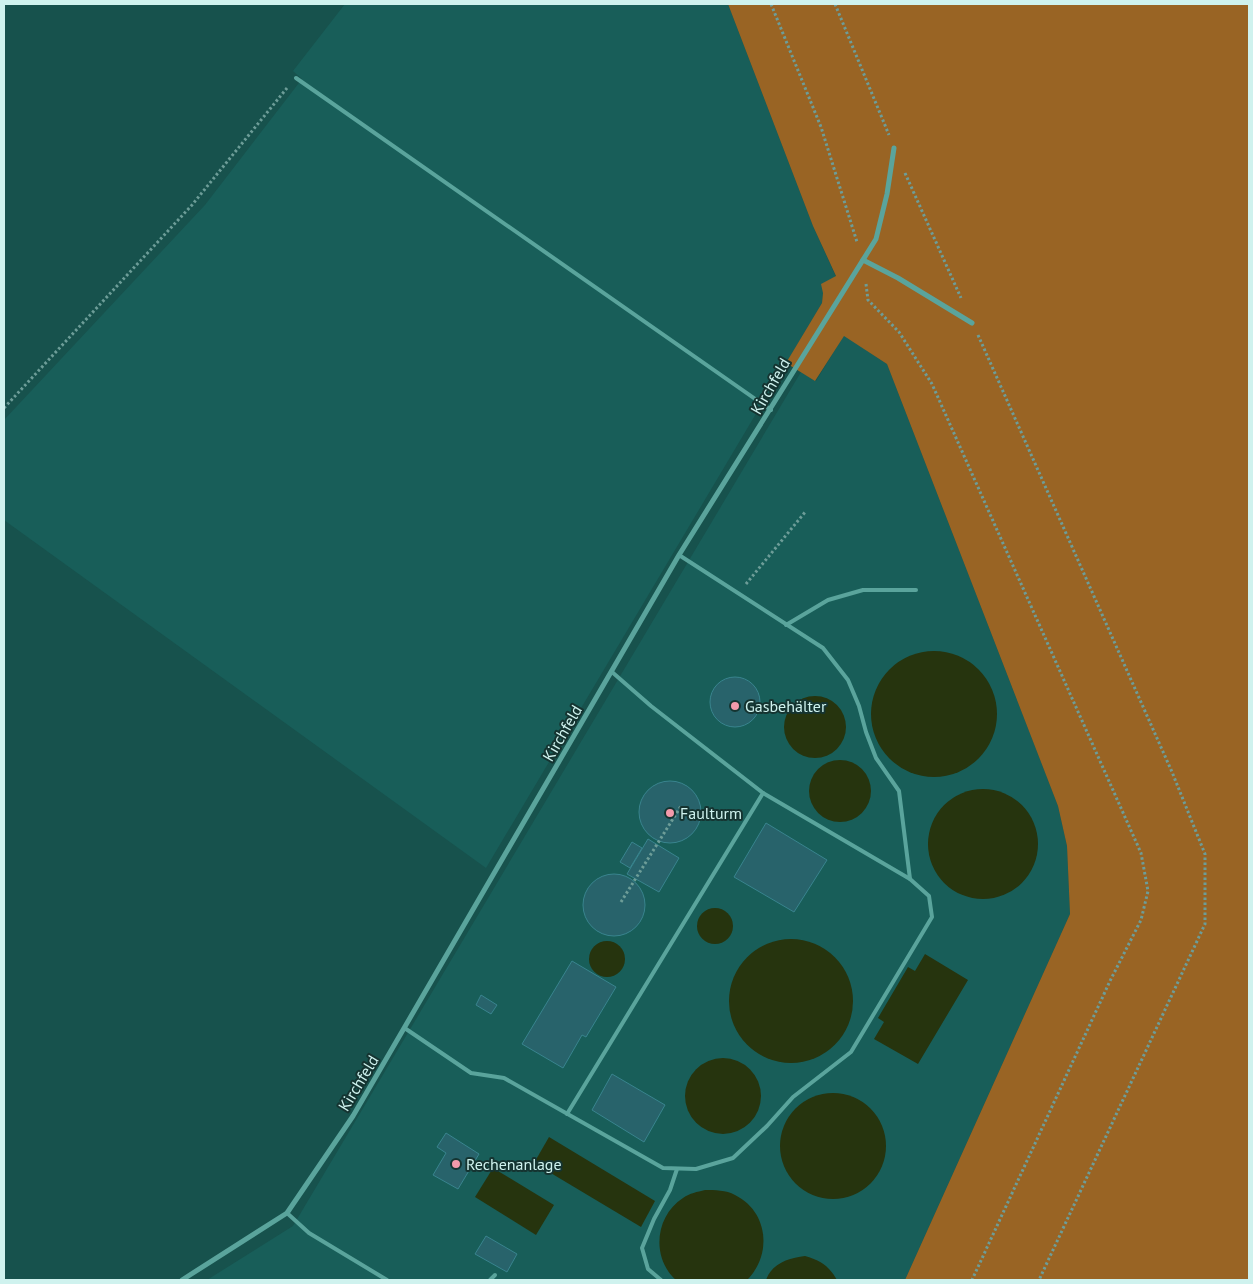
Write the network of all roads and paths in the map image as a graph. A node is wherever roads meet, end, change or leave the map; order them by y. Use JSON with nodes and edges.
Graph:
{"nodes":[{"id":1,"x":771,"y":4,"type":"edge"},
{"id":2,"x":834,"y":4,"type":"edge"},
{"id":3,"x":296,"y":78,"type":"joint"},
{"id":4,"x":894,"y":148,"type":"junction"},
{"id":5,"x":863,"y":260,"type":"junction"},
{"id":6,"x":972,"y":323,"type":"junction"},
{"id":7,"x":4,"y":408,"type":"edge"},
{"id":8,"x":771,"y":410,"type":"junction"},
{"id":9,"x":806,"y":511,"type":"dead end"},
{"id":10,"x":680,"y":556,"type":"junction"},
{"id":11,"x":916,"y":590,"type":"dead end"},
{"id":12,"x":738,"y":594,"type":"junction"},
{"id":13,"x":786,"y":625,"type":"junction"},
{"id":14,"x":612,"y":672,"type":"junction"},
{"id":15,"x":763,"y":793,"type":"junction"},
{"id":16,"x":681,"y":806,"type":"dead end"},
{"id":17,"x":910,"y":879,"type":"junction"},
{"id":18,"x":621,"y":902,"type":"dead end"},
{"id":19,"x":406,"y":1029,"type":"junction"},
{"id":20,"x":567,"y":1114,"type":"junction"},
{"id":21,"x":677,"y":1169,"type":"junction"},
{"id":22,"x":287,"y":1213,"type":"junction"},
{"id":23,"x":495,"y":1275,"type":"dead end"},
{"id":24,"x":182,"y":1280,"type":"edge"},
{"id":25,"x":387,"y":1280,"type":"edge"},
{"id":26,"x":490,"y":1280,"type":"edge"},
{"id":27,"x":662,"y":1280,"type":"edge"},
{"id":28,"x":972,"y":1280,"type":"edge"},
{"id":29,"x":1039,"y":1280,"type":"edge"}],
"edges":[{"from":1,"to":5,"type":"path"},
{"from":2,"to":4,"type":"path"},
{"from":3,"to":7,"type":"path"},
{"from":3,"to":8,"type":"lane"},
{"from":4,"to":5,"type":"street","name":"Kirchfeld"},
{"from":4,"to":6,"type":"path"},
{"from":5,"to":6,"type":"street"},
{"from":5,"to":8,"type":"street","name":"Kirchfeld"},
{"from":5,"to":28,"type":"path"},
{"from":6,"to":29,"type":"path"},
{"from":8,"to":10,"type":"street","name":"Kirchfeld"},
{"from":9,"to":12,"type":"path"},
{"from":10,"to":12,"type":"lane"},
{"from":10,"to":14,"type":"street","name":"Kirchfeld"},
{"from":11,"to":13,"type":"lane"},
{"from":12,"to":13,"type":"lane"},
{"from":13,"to":17,"type":"lane"},
{"from":14,"to":15,"type":"lane"},
{"from":14,"to":19,"type":"street","name":"Kirchfeld"},
{"from":15,"to":17,"type":"lane"},
{"from":15,"to":20,"type":"lane"},
{"from":16,"to":18,"type":"path"},
{"from":17,"to":21,"type":"lane"},
{"from":19,"to":20,"type":"lane"},
{"from":19,"to":22,"type":"street","name":"Kirchfeld"},
{"from":20,"to":21,"type":"lane"},
{"from":21,"to":27,"type":"lane"},
{"from":22,"to":24,"type":"street","name":"Kirchfeld"},
{"from":22,"to":25,"type":"lane"},
{"from":23,"to":26,"type":"lane"}]}
